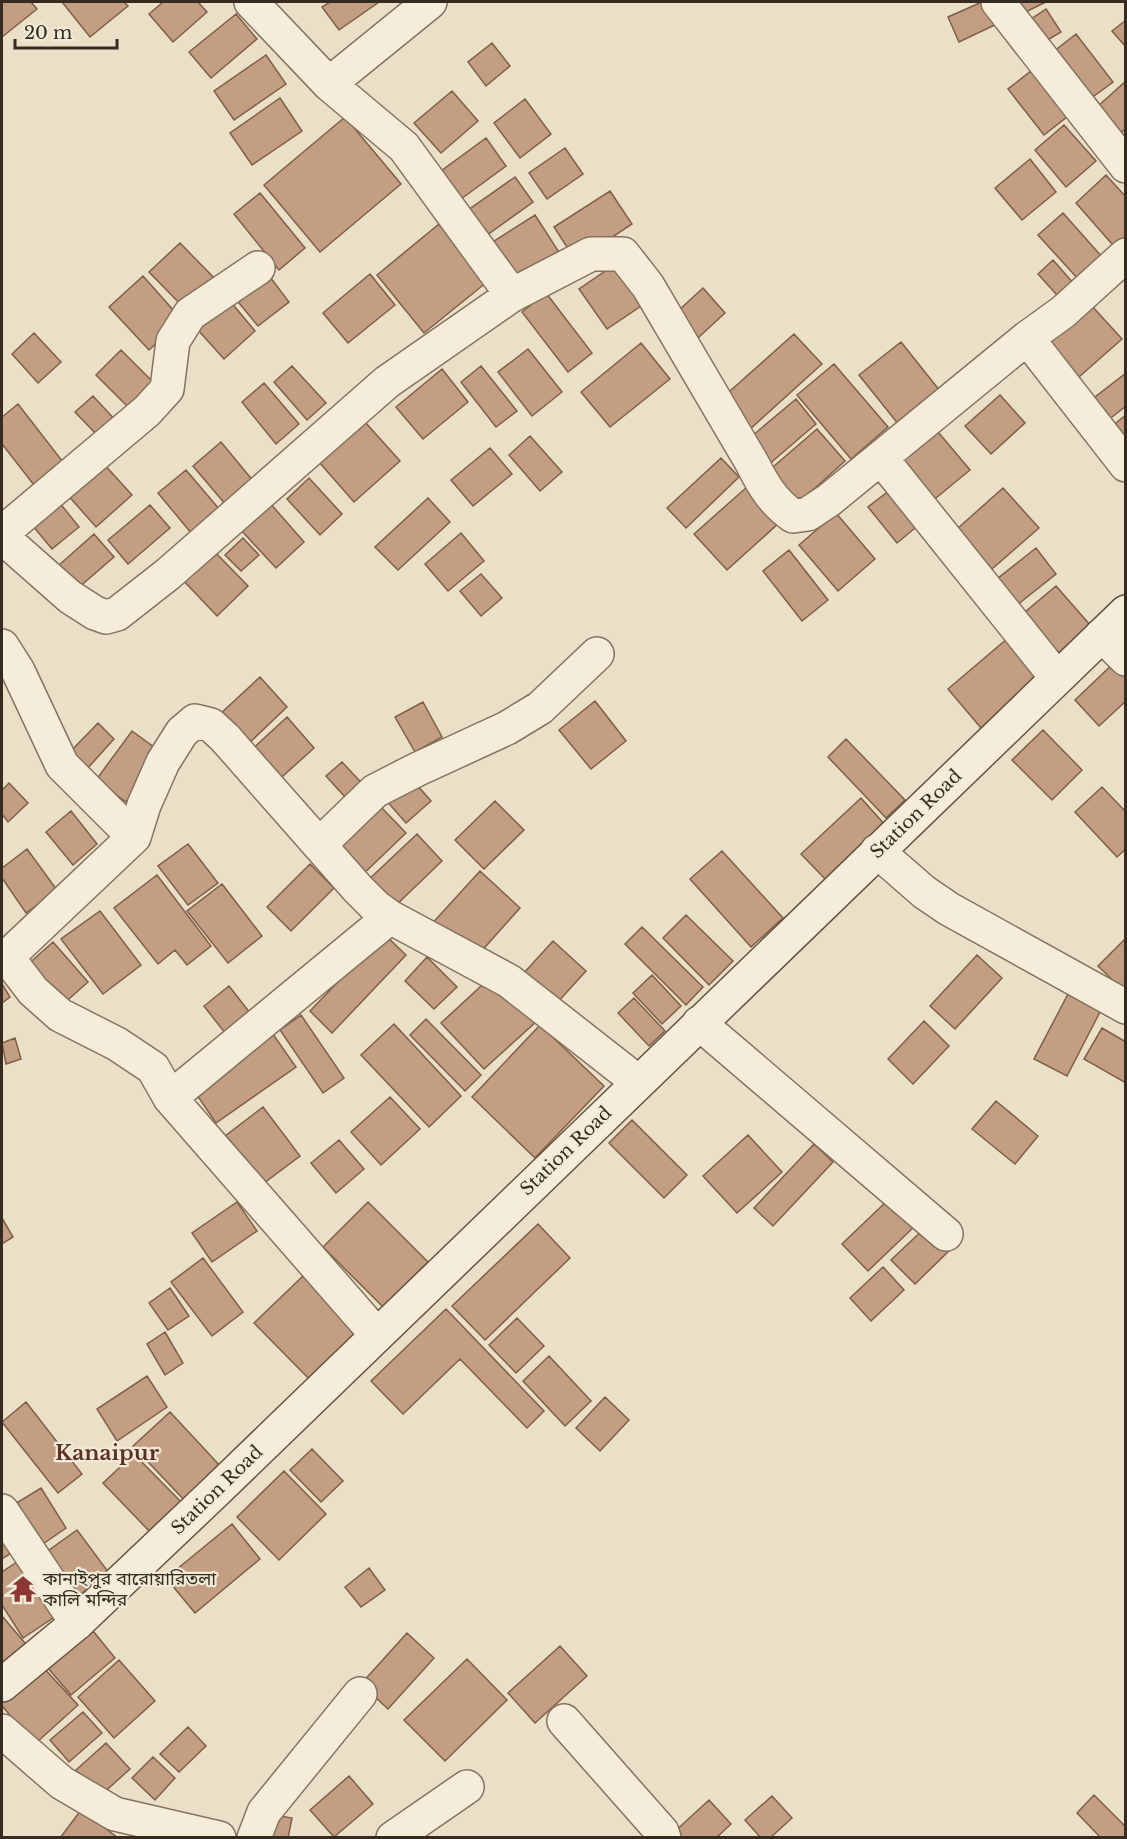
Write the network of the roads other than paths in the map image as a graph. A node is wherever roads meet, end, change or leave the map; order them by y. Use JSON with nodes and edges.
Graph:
{"nodes":[{"id":1,"x":251,"y":2,"type":"edge"},
{"id":2,"x":430,"y":2,"type":"edge"},
{"id":3,"x":998,"y":2,"type":"edge"},
{"id":4,"x":329,"y":84,"type":"junction"},
{"id":5,"x":1125,"y":166,"type":"edge"},
{"id":6,"x":1125,"y":255,"type":"edge"},
{"id":7,"x":258,"y":268,"type":"dead end"},
{"id":8,"x":512,"y":295,"type":"junction"},
{"id":9,"x":1028,"y":338,"type":"junction"},
{"id":10,"x":881,"y":458,"type":"junction"},
{"id":11,"x":1125,"y":465,"type":"edge"},
{"id":12,"x":2,"y":535,"type":"edge"},
{"id":13,"x":1125,"y":612,"type":"edge"},
{"id":14,"x":1102,"y":635,"type":"junction"},
{"id":15,"x":2,"y":646,"type":"edge"},
{"id":16,"x":597,"y":654,"type":"dead end"},
{"id":17,"x":1125,"y":659,"type":"edge"},
{"id":18,"x":1057,"y":678,"type":"junction"},
{"id":19,"x":134,"y":837,"type":"junction"},
{"id":20,"x":318,"y":845,"type":"junction"},
{"id":21,"x":877,"y":851,"type":"junction"},
{"id":22,"x":390,"y":917,"type":"junction"},
{"id":23,"x":4,"y":958,"type":"edge"},
{"id":24,"x":1125,"y":1007,"type":"edge"},
{"id":25,"x":699,"y":1023,"type":"junction"},
{"id":26,"x":638,"y":1082,"type":"junction"},
{"id":27,"x":170,"y":1098,"type":"junction"},
{"id":28,"x":946,"y":1234,"type":"dead end"},
{"id":29,"x":377,"y":1335,"type":"junction"},
{"id":30,"x":2,"y":1511,"type":"edge"},
{"id":31,"x":77,"y":1623,"type":"junction"},
{"id":32,"x":2,"y":1685,"type":"edge"},
{"id":33,"x":360,"y":1694,"type":"dead end"},
{"id":34,"x":564,"y":1721,"type":"dead end"},
{"id":35,"x":2,"y":1731,"type":"edge"},
{"id":36,"x":467,"y":1787,"type":"dead end"},
{"id":37,"x":219,"y":1838,"type":"edge"},
{"id":38,"x":254,"y":1838,"type":"edge"},
{"id":39,"x":393,"y":1838,"type":"edge"},
{"id":40,"x":664,"y":1838,"type":"edge"}],
"edges":[{"from":1,"to":4,"type":"street"},
{"from":2,"to":4,"type":"street"},
{"from":3,"to":5,"type":"street"},
{"from":4,"to":8,"type":"street"},
{"from":6,"to":9,"type":"street"},
{"from":7,"to":12,"type":"street"},
{"from":8,"to":10,"type":"street"},
{"from":8,"to":12,"type":"street"},
{"from":9,"to":10,"type":"street"},
{"from":9,"to":11,"type":"street"},
{"from":10,"to":18,"type":"street"},
{"from":13,"to":14,"type":"street","name":"Station Road"},
{"from":14,"to":17,"type":"street"},
{"from":14,"to":18,"type":"street","name":"Station Road"},
{"from":15,"to":19,"type":"street"},
{"from":16,"to":20,"type":"street"},
{"from":18,"to":21,"type":"street","name":"Station Road"},
{"from":19,"to":20,"type":"street"},
{"from":19,"to":23,"type":"street"},
{"from":20,"to":22,"type":"street"},
{"from":21,"to":24,"type":"street"},
{"from":21,"to":25,"type":"street","name":"Station Road"},
{"from":22,"to":26,"type":"street"},
{"from":22,"to":27,"type":"street"},
{"from":23,"to":27,"type":"street"},
{"from":25,"to":26,"type":"street","name":"Station Road"},
{"from":25,"to":28,"type":"street"},
{"from":26,"to":29,"type":"street","name":"Station Road"},
{"from":27,"to":29,"type":"street"},
{"from":29,"to":31,"type":"street","name":"Station Road"},
{"from":30,"to":31,"type":"street"},
{"from":31,"to":32,"type":"street","name":"Station Road"},
{"from":33,"to":38,"type":"street"},
{"from":34,"to":40,"type":"street"},
{"from":35,"to":37,"type":"street"},
{"from":36,"to":39,"type":"street"}]}
